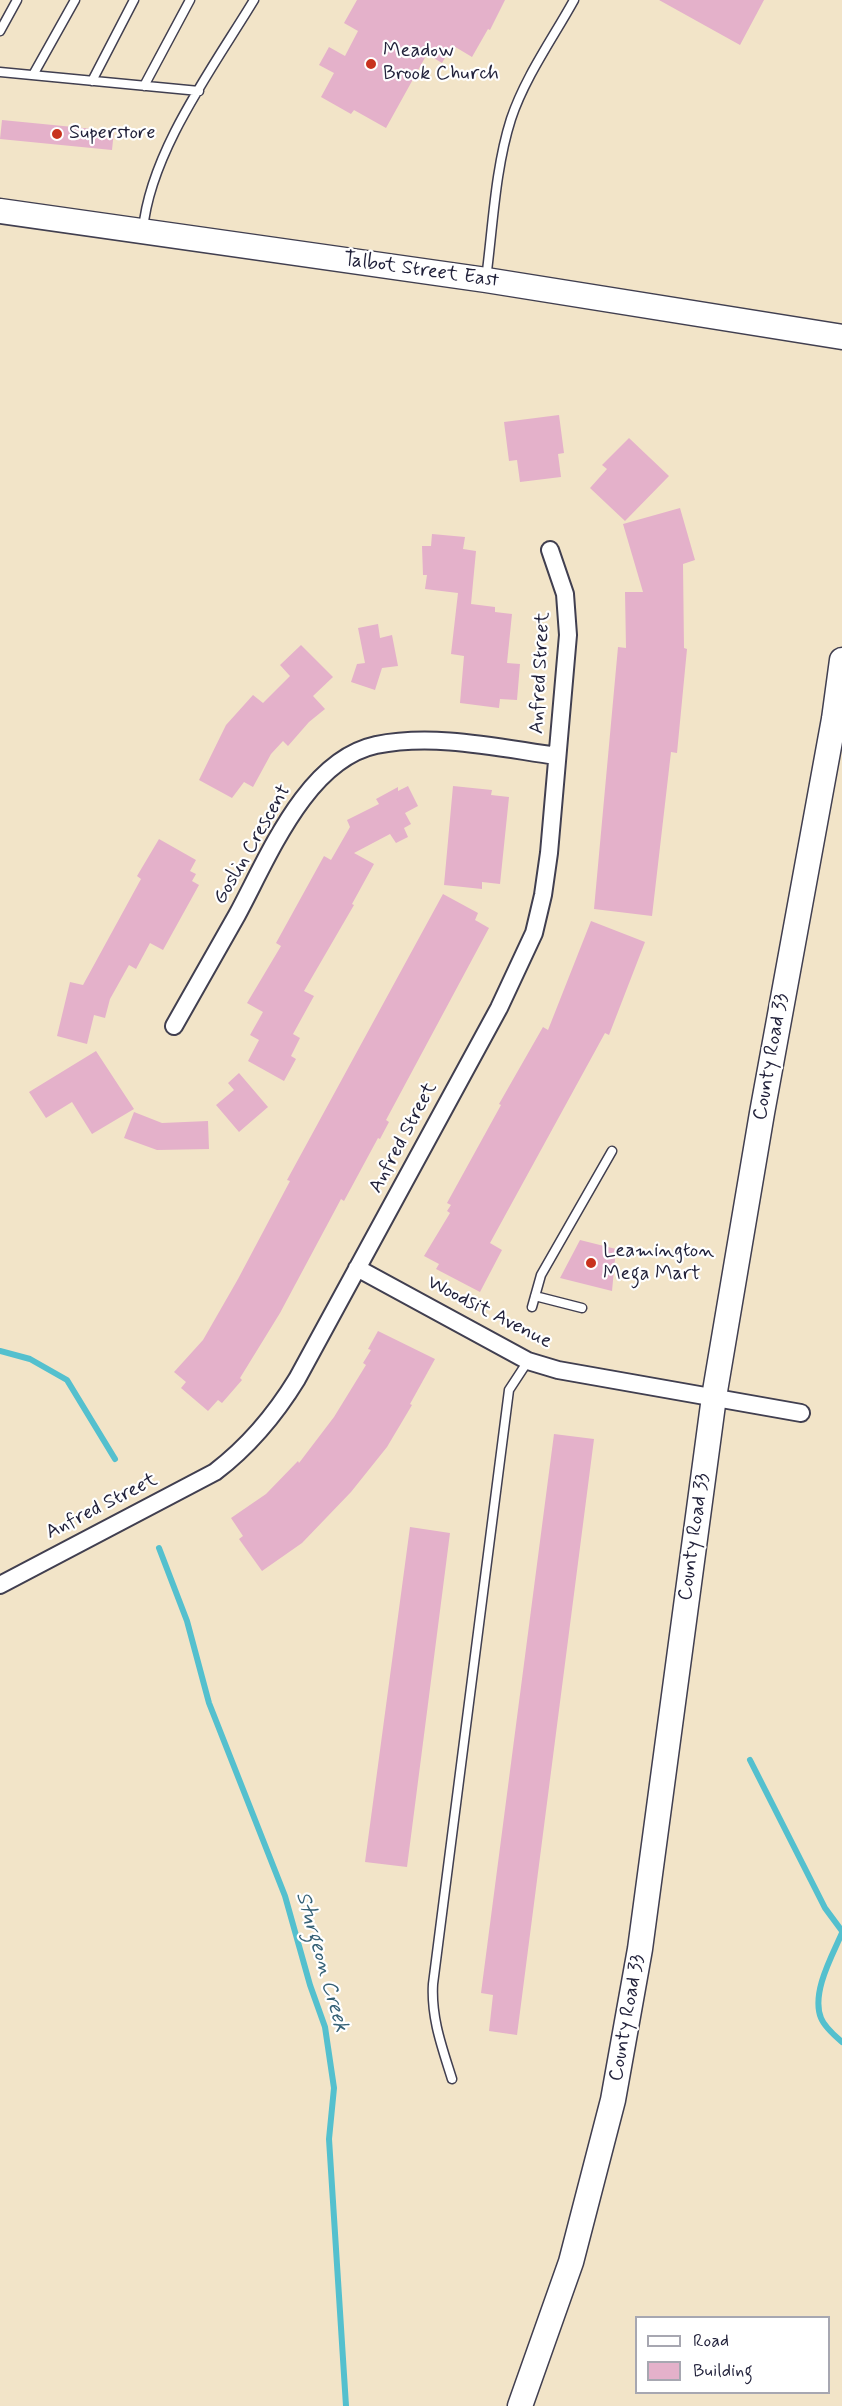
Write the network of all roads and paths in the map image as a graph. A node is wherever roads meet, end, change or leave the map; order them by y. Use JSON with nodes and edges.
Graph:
{"nodes":[{"id":1,"x":17,"y":0,"type":"edge"},
{"id":2,"x":75,"y":0,"type":"edge"},
{"id":3,"x":134,"y":0,"type":"edge"},
{"id":4,"x":190,"y":0,"type":"edge"},
{"id":5,"x":255,"y":0,"type":"edge"},
{"id":6,"x":574,"y":0,"type":"edge"},
{"id":7,"x":0,"y":31,"type":"edge"},
{"id":8,"x":0,"y":72,"type":"edge"},
{"id":9,"x":33,"y":75,"type":"junction"},
{"id":10,"x":92,"y":81,"type":"junction"},
{"id":11,"x":144,"y":86,"type":"junction"},
{"id":12,"x":199,"y":91,"type":"junction"},
{"id":13,"x":0,"y":211,"type":"edge"},
{"id":14,"x":143,"y":231,"type":"junction"},
{"id":15,"x":486,"y":280,"type":"junction"},
{"id":16,"x":842,"y":337,"type":"edge"},
{"id":17,"x":550,"y":550,"type":"dead end"},
{"id":18,"x":842,"y":660,"type":"edge"},
{"id":19,"x":557,"y":756,"type":"junction"},
{"id":20,"x":174,"y":1026,"type":"dead end"},
{"id":21,"x":612,"y":1151,"type":"dead end"},
{"id":22,"x":357,"y":1268,"type":"junction"},
{"id":23,"x":535,"y":1296,"type":"junction"},
{"id":24,"x":532,"y":1307,"type":"dead end"},
{"id":25,"x":582,"y":1308,"type":"dead end"},
{"id":26,"x":528,"y":1361,"type":"junction"},
{"id":27,"x":714,"y":1397,"type":"junction"},
{"id":28,"x":801,"y":1413,"type":"dead end"},
{"id":29,"x":0,"y":1585,"type":"edge"},
{"id":30,"x":452,"y":2079,"type":"dead end"},
{"id":31,"x":520,"y":2406,"type":"edge"}],
"edges":[{"from":1,"to":7,"type":"lane"},
{"from":2,"to":9,"type":"lane"},
{"from":3,"to":10,"type":"lane"},
{"from":4,"to":11,"type":"lane"},
{"from":5,"to":12,"type":"lane"},
{"from":6,"to":15,"type":"lane"},
{"from":8,"to":9,"type":"lane"},
{"from":9,"to":10,"type":"lane"},
{"from":10,"to":11,"type":"lane"},
{"from":11,"to":12,"type":"lane"},
{"from":12,"to":14,"type":"lane"},
{"from":13,"to":14,"type":"main road","name":"Talbot Street East"},
{"from":14,"to":15,"type":"main road","name":"Talbot Street East"},
{"from":15,"to":16,"type":"main road","name":"Talbot Street East"},
{"from":17,"to":19,"type":"street","name":"Anfred Street"},
{"from":18,"to":27,"type":"main road","name":"County Road 33"},
{"from":19,"to":20,"type":"street","name":"Goslin Crescent"},
{"from":19,"to":22,"type":"street","name":"Anfred Street"},
{"from":21,"to":23,"type":"lane"},
{"from":22,"to":26,"type":"street","name":"Woodsit Avenue"},
{"from":22,"to":29,"type":"street","name":"Anfred Street"},
{"from":23,"to":24,"type":"lane"},
{"from":23,"to":25,"type":"lane"},
{"from":26,"to":27,"type":"street","name":"Woodsit Avenue"},
{"from":26,"to":30,"type":"lane"},
{"from":27,"to":28,"type":"street","name":"Woodsit Avenue"},
{"from":27,"to":31,"type":"main road","name":"County Road 33"}]}
